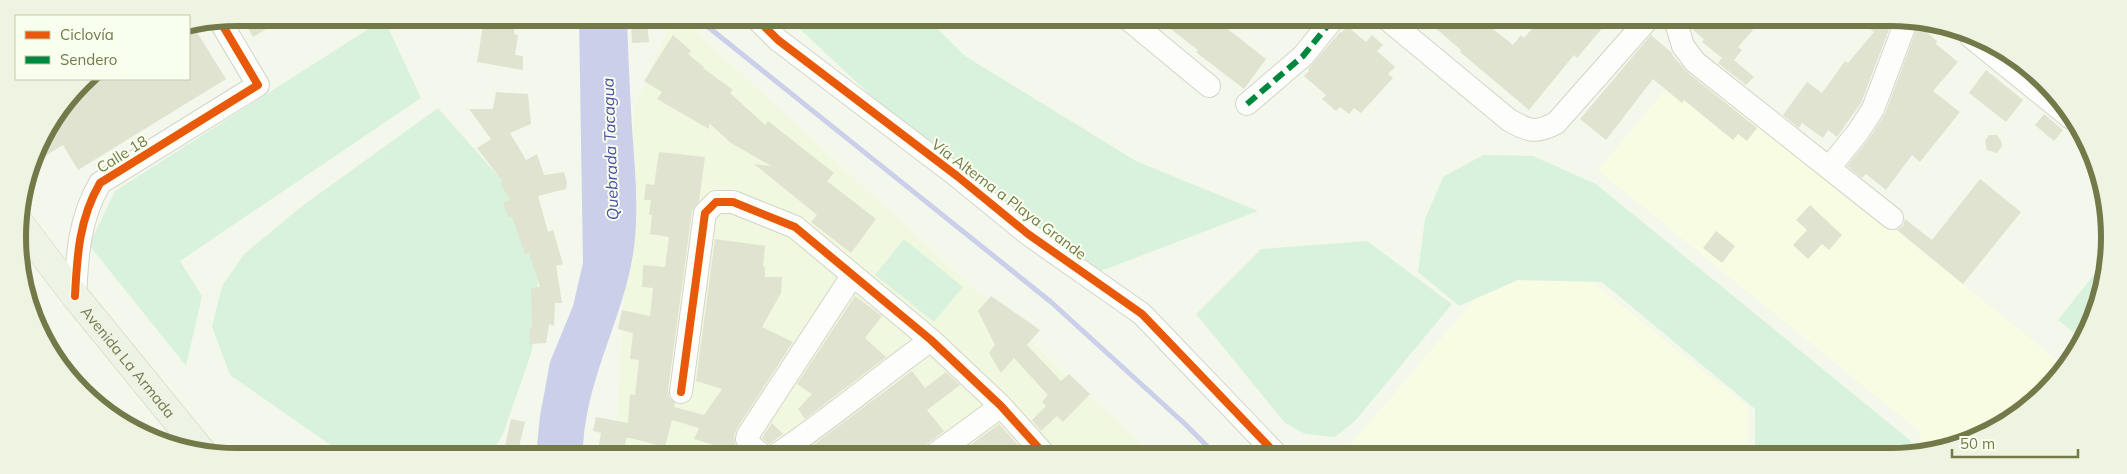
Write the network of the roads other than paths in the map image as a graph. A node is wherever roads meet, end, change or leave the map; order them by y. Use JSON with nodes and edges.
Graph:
{"nodes":[{"id":1,"x":764,"y":26,"type":"edge"},
{"id":2,"x":1138,"y":26,"type":"edge"},
{"id":3,"x":1327,"y":26,"type":"edge"},
{"id":4,"x":1395,"y":26,"type":"edge"},
{"id":5,"x":1642,"y":26,"type":"edge"},
{"id":6,"x":1677,"y":26,"type":"edge"},
{"id":7,"x":224,"y":27,"type":"edge"},
{"id":8,"x":1904,"y":27,"type":"edge"},
{"id":9,"x":1987,"y":50,"type":"edge"},
{"id":10,"x":1209,"y":86,"type":"dead end"},
{"id":11,"x":2051,"y":102,"type":"edge"},
{"id":12,"x":1247,"y":104,"type":"dead end"},
{"id":13,"x":1829,"y":168,"type":"junction"},
{"id":14,"x":1892,"y":218,"type":"dead end"},
{"id":15,"x":26,"y":232,"type":"edge"},
{"id":16,"x":28,"y":265,"type":"edge"},
{"id":17,"x":852,"y":276,"type":"junction"},
{"id":18,"x":75,"y":296,"type":"junction"},
{"id":19,"x":931,"y":340,"type":"junction"},
{"id":20,"x":681,"y":392,"type":"dead end"},
{"id":21,"x":1001,"y":406,"type":"junction"},
{"id":22,"x":165,"y":435,"type":"edge"},
{"id":23,"x":196,"y":444,"type":"edge"},
{"id":24,"x":754,"y":448,"type":"edge"},
{"id":25,"x":786,"y":448,"type":"edge"},
{"id":26,"x":944,"y":448,"type":"edge"},
{"id":27,"x":1038,"y":448,"type":"edge"},
{"id":28,"x":1270,"y":448,"type":"edge"}],
"edges":[{"from":1,"to":28,"type":"street","name":"Vía Alterna a Playa Grande"},
{"from":2,"to":10,"type":"street"},
{"from":3,"to":12,"type":"street"},
{"from":4,"to":5,"type":"street"},
{"from":6,"to":13,"type":"street"},
{"from":7,"to":18,"type":"street","name":"Calle 18"},
{"from":8,"to":13,"type":"street"},
{"from":9,"to":11,"type":"street"},
{"from":13,"to":14,"type":"street"},
{"from":15,"to":18,"type":"main road","name":"Avenida La Armada"},
{"from":16,"to":22,"type":"main road","name":"Avenida La Armada"},
{"from":17,"to":19,"type":"street"},
{"from":17,"to":20,"type":"street"},
{"from":17,"to":24,"type":"street"},
{"from":18,"to":23,"type":"main road","name":"Avenida La Armada"},
{"from":19,"to":21,"type":"street"},
{"from":19,"to":25,"type":"street"},
{"from":21,"to":26,"type":"street"},
{"from":21,"to":27,"type":"street"}]}
